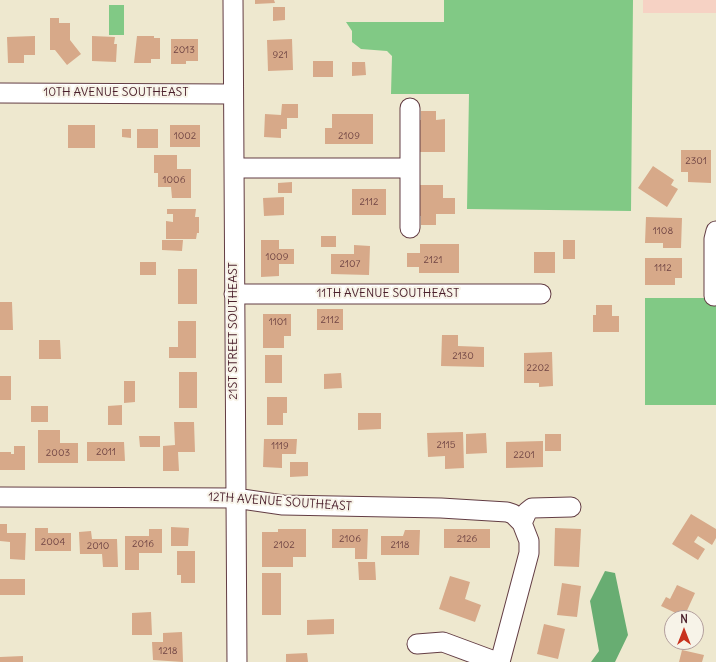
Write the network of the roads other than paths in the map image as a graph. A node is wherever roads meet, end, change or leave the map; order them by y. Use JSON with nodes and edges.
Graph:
{"nodes":[{"id":1,"x":232,"y":0,"type":"edge"},
{"id":2,"x":0,"y":92,"type":"edge"},
{"id":3,"x":232,"y":94,"type":"junction"},
{"id":4,"x":410,"y":108,"type":"dead end"},
{"id":5,"x":234,"y":168,"type":"junction"},
{"id":6,"x":410,"y":168,"type":"junction"},
{"id":7,"x":410,"y":228,"type":"dead end"},
{"id":8,"x":716,"y":231,"type":"edge"},
{"id":9,"x":234,"y":294,"type":"junction"},
{"id":10,"x":541,"y":294,"type":"dead end"},
{"id":11,"x":714,"y":296,"type":"dead end"},
{"id":12,"x":0,"y":497,"type":"edge"},
{"id":13,"x":235,"y":498,"type":"junction"},
{"id":14,"x":571,"y":507,"type":"dead end"},
{"id":15,"x":522,"y":523,"type":"junction"},
{"id":16,"x":417,"y":644,"type":"dead end"},
{"id":17,"x":237,"y":662,"type":"edge"},
{"id":18,"x":497,"y":662,"type":"edge"},
{"id":19,"x":500,"y":662,"type":"edge"}],
"edges":[{"from":1,"to":3,"type":"street","name":"21ST STREET SOUTHEAST"},
{"from":2,"to":3,"type":"street","name":"10TH AVENUE SOUTHEAST"},
{"from":3,"to":5,"type":"street","name":"21ST STREET SOUTHEAST"},
{"from":4,"to":6,"type":"street"},
{"from":5,"to":6,"type":"street"},
{"from":5,"to":9,"type":"street","name":"21ST STREET SOUTHEAST"},
{"from":6,"to":7,"type":"street"},
{"from":8,"to":11,"type":"street"},
{"from":9,"to":10,"type":"street","name":"11TH AVENUE SOUTHEAST"},
{"from":9,"to":13,"type":"street","name":"21ST STREET SOUTHEAST"},
{"from":12,"to":13,"type":"street","name":"12TH AVENUE SOUTHEAST"},
{"from":13,"to":15,"type":"street","name":"12TH AVENUE SOUTHEAST"},
{"from":13,"to":17,"type":"street","name":"21ST STREET SOUTHEAST"},
{"from":14,"to":15,"type":"street"},
{"from":15,"to":19,"type":"street"},
{"from":16,"to":18,"type":"street"}]}
